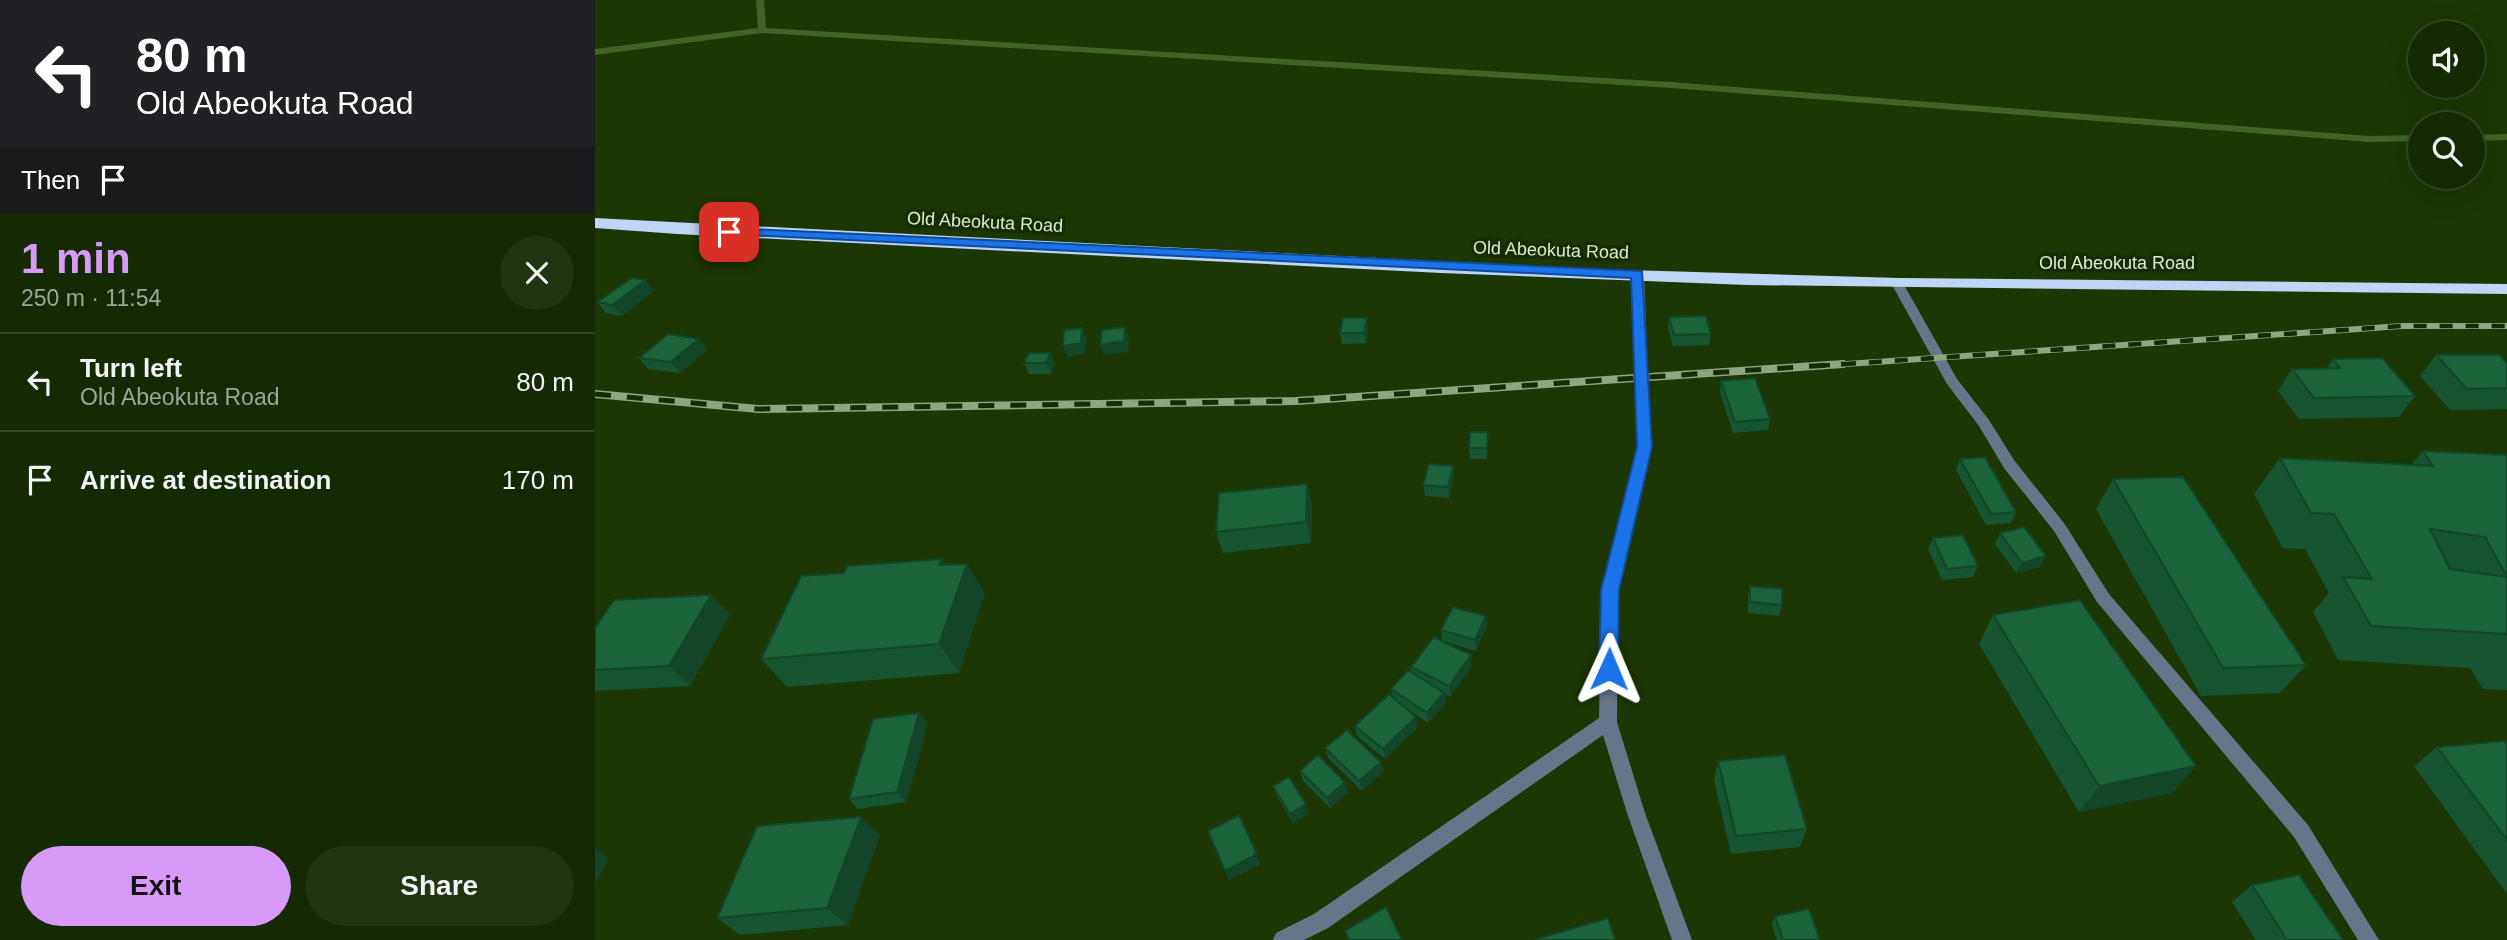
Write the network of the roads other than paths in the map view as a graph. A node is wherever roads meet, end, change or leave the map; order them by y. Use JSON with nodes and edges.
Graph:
{"nodes":[{"id":1,"x":595,"y":223,"type":"edge"},
{"id":2,"x":1638,"y":274,"type":"junction"},
{"id":3,"x":1897,"y":283,"type":"junction"},
{"id":4,"x":2507,"y":289,"type":"edge"},
{"id":5,"x":1608,"y":722,"type":"junction"},
{"id":6,"x":1283,"y":940,"type":"edge"},
{"id":7,"x":1682,"y":940,"type":"edge"},
{"id":8,"x":2369,"y":940,"type":"edge"}],
"edges":[{"from":1,"to":2,"type":"highway","name":"Old Abeokuta Road"},
{"from":2,"to":3,"type":"highway","name":"Old Abeokuta Road"},
{"from":2,"to":5,"type":"street"},
{"from":3,"to":4,"type":"highway","name":"Old Abeokuta Road"},
{"from":3,"to":8,"type":"street"},
{"from":5,"to":6,"type":"street"},
{"from":5,"to":7,"type":"street"}]}
